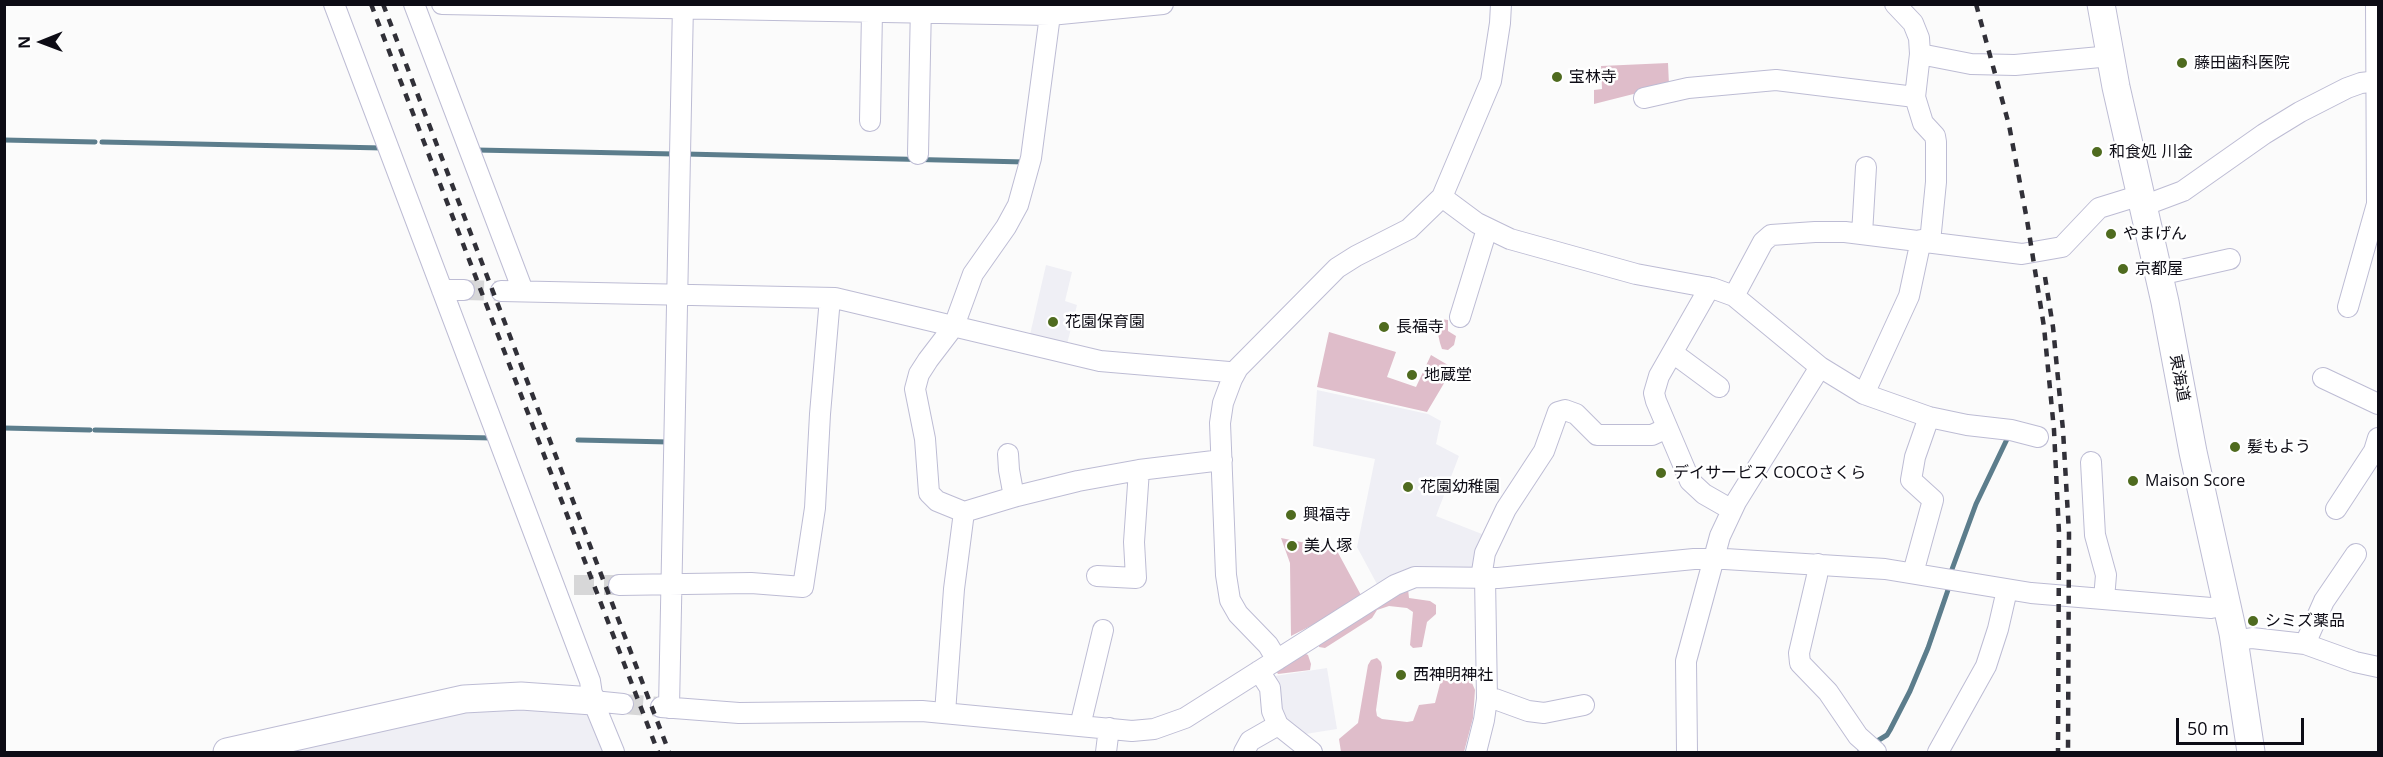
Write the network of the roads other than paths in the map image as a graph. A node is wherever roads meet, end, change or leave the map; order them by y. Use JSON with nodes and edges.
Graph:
{"nodes":[{"id":1,"x":334,"y":4,"type":"edge"},
{"id":2,"x":414,"y":4,"type":"edge"},
{"id":3,"x":442,"y":4,"type":"edge"},
{"id":4,"x":1163,"y":4,"type":"edge"},
{"id":5,"x":1501,"y":4,"type":"edge"},
{"id":6,"x":1895,"y":4,"type":"edge"},
{"id":7,"x":2102,"y":4,"type":"edge"},
{"id":8,"x":2376,"y":4,"type":"edge"},
{"id":9,"x":683,"y":6,"type":"edge"},
{"id":10,"x":921,"y":9,"type":"edge"},
{"id":11,"x":975,"y":9,"type":"edge"},
{"id":12,"x":872,"y":12,"type":"junction"},
{"id":13,"x":1050,"y":15,"type":"junction"},
{"id":14,"x":1920,"y":54,"type":"junction"},
{"id":15,"x":2111,"y":56,"type":"junction"},
{"id":16,"x":2378,"y":81,"type":"edge"},
{"id":17,"x":1915,"y":97,"type":"junction"},
{"id":18,"x":1644,"y":98,"type":"dead end"},
{"id":19,"x":870,"y":121,"type":"dead end"},
{"id":20,"x":918,"y":154,"type":"dead end"},
{"id":21,"x":1866,"y":167,"type":"dead end"},
{"id":22,"x":1442,"y":196,"type":"junction"},
{"id":23,"x":2142,"y":201,"type":"junction"},
{"id":24,"x":1487,"y":229,"type":"junction"},
{"id":25,"x":1862,"y":234,"type":"junction"},
{"id":26,"x":1925,"y":241,"type":"junction"},
{"id":27,"x":2373,"y":243,"type":"edge"},
{"id":28,"x":2230,"y":259,"type":"dead end"},
{"id":29,"x":2158,"y":275,"type":"junction"},
{"id":30,"x":1708,"y":287,"type":"junction"},
{"id":31,"x":442,"y":290,"type":"junction"},
{"id":32,"x":464,"y":290,"type":"tunnel mouth"},
{"id":33,"x":501,"y":291,"type":"tunnel mouth"},
{"id":34,"x":523,"y":291,"type":"junction"},
{"id":35,"x":677,"y":295,"type":"junction"},
{"id":36,"x":1734,"y":296,"type":"junction"},
{"id":37,"x":830,"y":298,"type":"junction"},
{"id":38,"x":2348,"y":307,"type":"dead end"},
{"id":39,"x":1460,"y":317,"type":"dead end"},
{"id":40,"x":954,"y":326,"type":"junction"},
{"id":41,"x":1673,"y":353,"type":"junction"},
{"id":42,"x":1820,"y":367,"type":"junction"},
{"id":43,"x":1233,"y":375,"type":"junction"},
{"id":44,"x":2323,"y":378,"type":"dead end"},
{"id":45,"x":1719,"y":387,"type":"dead end"},
{"id":46,"x":1864,"y":394,"type":"junction"},
{"id":47,"x":2379,"y":404,"type":"edge"},
{"id":48,"x":1929,"y":417,"type":"junction"},
{"id":49,"x":1667,"y":428,"type":"junction"},
{"id":50,"x":2038,"y":437,"type":"dead end"},
{"id":51,"x":2379,"y":438,"type":"edge"},
{"id":52,"x":1008,"y":454,"type":"dead end"},
{"id":53,"x":1222,"y":460,"type":"junction"},
{"id":54,"x":2091,"y":462,"type":"dead end"},
{"id":55,"x":1139,"y":470,"type":"junction"},
{"id":56,"x":1014,"y":497,"type":"junction"},
{"id":57,"x":2336,"y":509,"type":"dead end"},
{"id":58,"x":1732,"y":510,"type":"junction"},
{"id":59,"x":964,"y":512,"type":"junction"},
{"id":60,"x":2356,"y":554,"type":"dead end"},
{"id":61,"x":1712,"y":559,"type":"junction"},
{"id":62,"x":1818,"y":564,"type":"junction"},
{"id":63,"x":1913,"y":573,"type":"junction"},
{"id":64,"x":1097,"y":576,"type":"dead end"},
{"id":65,"x":1483,"y":578,"type":"junction"},
{"id":66,"x":553,"y":585,"type":"junction"},
{"id":67,"x":574,"y":585,"type":"tunnel mouth"},
{"id":68,"x":619,"y":585,"type":"tunnel mouth"},
{"id":69,"x":671,"y":586,"type":"junction"},
{"id":70,"x":2007,"y":590,"type":"junction"},
{"id":71,"x":2104,"y":599,"type":"junction"},
{"id":72,"x":2227,"y":605,"type":"junction"},
{"id":73,"x":1103,"y":630,"type":"dead end"},
{"id":74,"x":2234,"y":641,"type":"junction"},
{"id":75,"x":2305,"y":644,"type":"junction"},
{"id":76,"x":1277,"y":660,"type":"junction"},
{"id":77,"x":2379,"y":667,"type":"edge"},
{"id":78,"x":1259,"y":671,"type":"junction"},
{"id":79,"x":1487,"y":699,"type":"junction"},
{"id":80,"x":593,"y":701,"type":"junction"},
{"id":81,"x":623,"y":704,"type":"tunnel mouth"},
{"id":82,"x":1584,"y":705,"type":"dead end"},
{"id":83,"x":945,"y":712,"type":"junction"},
{"id":84,"x":1278,"y":725,"type":"junction"},
{"id":85,"x":1080,"y":726,"type":"junction"},
{"id":86,"x":1109,"y":728,"type":"junction"},
{"id":87,"x":226,"y":753,"type":"edge"},
{"id":88,"x":614,"y":753,"type":"edge"},
{"id":89,"x":1106,"y":753,"type":"edge"},
{"id":90,"x":1244,"y":753,"type":"edge"},
{"id":91,"x":1312,"y":753,"type":"edge"},
{"id":92,"x":1476,"y":753,"type":"edge"},
{"id":93,"x":1687,"y":753,"type":"edge"},
{"id":94,"x":1876,"y":753,"type":"edge"},
{"id":95,"x":1938,"y":753,"type":"edge"},
{"id":96,"x":2251,"y":753,"type":"edge"}],
"edges":[{"from":1,"to":31,"type":"street"},
{"from":2,"to":34,"type":"street"},
{"from":3,"to":9,"type":"street"},
{"from":4,"to":13,"type":"street"},
{"from":5,"to":22,"type":"street"},
{"from":6,"to":14,"type":"street"},
{"from":7,"to":15,"type":"main road","name":"東海道"},
{"from":8,"to":16,"type":"street"},
{"from":9,"to":12,"type":"street"},
{"from":9,"to":35,"type":"street"},
{"from":10,"to":11,"type":"street"},
{"from":10,"to":12,"type":"street"},
{"from":10,"to":20,"type":"street"},
{"from":11,"to":13,"type":"street"},
{"from":12,"to":19,"type":"street"},
{"from":13,"to":40,"type":"street"},
{"from":14,"to":15,"type":"street"},
{"from":14,"to":17,"type":"street"},
{"from":15,"to":23,"type":"main road","name":"東海道"},
{"from":16,"to":23,"type":"street"},
{"from":16,"to":27,"type":"street"},
{"from":17,"to":18,"type":"street"},
{"from":17,"to":26,"type":"street"},
{"from":21,"to":25,"type":"street"},
{"from":22,"to":24,"type":"street"},
{"from":22,"to":43,"type":"street"},
{"from":23,"to":26,"type":"street"},
{"from":23,"to":29,"type":"main road","name":"東海道"},
{"from":24,"to":30,"type":"street"},
{"from":24,"to":39,"type":"street"},
{"from":25,"to":26,"type":"street"},
{"from":25,"to":36,"type":"street"},
{"from":26,"to":46,"type":"street"},
{"from":27,"to":38,"type":"street"},
{"from":28,"to":29,"type":"street"},
{"from":29,"to":72,"type":"main road","name":"東海道"},
{"from":30,"to":36,"type":"street"},
{"from":30,"to":41,"type":"street"},
{"from":31,"to":32,"type":"street"},
{"from":31,"to":66,"type":"street"},
{"from":33,"to":34,"type":"street"},
{"from":34,"to":35,"type":"street"},
{"from":35,"to":37,"type":"street"},
{"from":35,"to":69,"type":"street"},
{"from":36,"to":42,"type":"street"},
{"from":37,"to":40,"type":"street"},
{"from":37,"to":69,"type":"street"},
{"from":40,"to":43,"type":"street"},
{"from":40,"to":59,"type":"street"},
{"from":41,"to":45,"type":"street"},
{"from":41,"to":49,"type":"street"},
{"from":42,"to":46,"type":"street"},
{"from":42,"to":58,"type":"street"},
{"from":43,"to":53,"type":"street"},
{"from":44,"to":47,"type":"street"},
{"from":46,"to":48,"type":"street"},
{"from":48,"to":50,"type":"street"},
{"from":48,"to":63,"type":"street"},
{"from":49,"to":58,"type":"street"},
{"from":49,"to":65,"type":"street"},
{"from":51,"to":57,"type":"street"},
{"from":52,"to":56,"type":"street"},
{"from":53,"to":55,"type":"street"},
{"from":53,"to":76,"type":"street"},
{"from":54,"to":71,"type":"street"},
{"from":55,"to":56,"type":"street"},
{"from":55,"to":64,"type":"street"},
{"from":56,"to":59,"type":"street"},
{"from":58,"to":61,"type":"street"},
{"from":59,"to":83,"type":"street"},
{"from":60,"to":75,"type":"street"},
{"from":61,"to":62,"type":"street"},
{"from":61,"to":65,"type":"street"},
{"from":61,"to":93,"type":"street"},
{"from":62,"to":63,"type":"street"},
{"from":62,"to":94,"type":"street"},
{"from":63,"to":70,"type":"street"},
{"from":65,"to":76,"type":"street"},
{"from":65,"to":79,"type":"street"},
{"from":66,"to":67,"type":"street"},
{"from":66,"to":80,"type":"street"},
{"from":68,"to":69,"type":"street"},
{"from":69,"to":83,"type":"street"},
{"from":70,"to":71,"type":"street"},
{"from":70,"to":95,"type":"street"},
{"from":71,"to":72,"type":"street"},
{"from":72,"to":74,"type":"main road","name":"東海道"},
{"from":73,"to":85,"type":"street"},
{"from":74,"to":75,"type":"street"},
{"from":74,"to":96,"type":"main road","name":"東海道"},
{"from":75,"to":77,"type":"street"},
{"from":76,"to":78,"type":"street"},
{"from":78,"to":84,"type":"street"},
{"from":78,"to":86,"type":"street"},
{"from":79,"to":82,"type":"street"},
{"from":79,"to":92,"type":"street"},
{"from":80,"to":81,"type":"street"},
{"from":80,"to":87,"type":"main road"},
{"from":80,"to":88,"type":"street"},
{"from":83,"to":85,"type":"street"},
{"from":84,"to":90,"type":"street"},
{"from":84,"to":91,"type":"street"},
{"from":85,"to":86,"type":"street"},
{"from":86,"to":89,"type":"street"}]}
